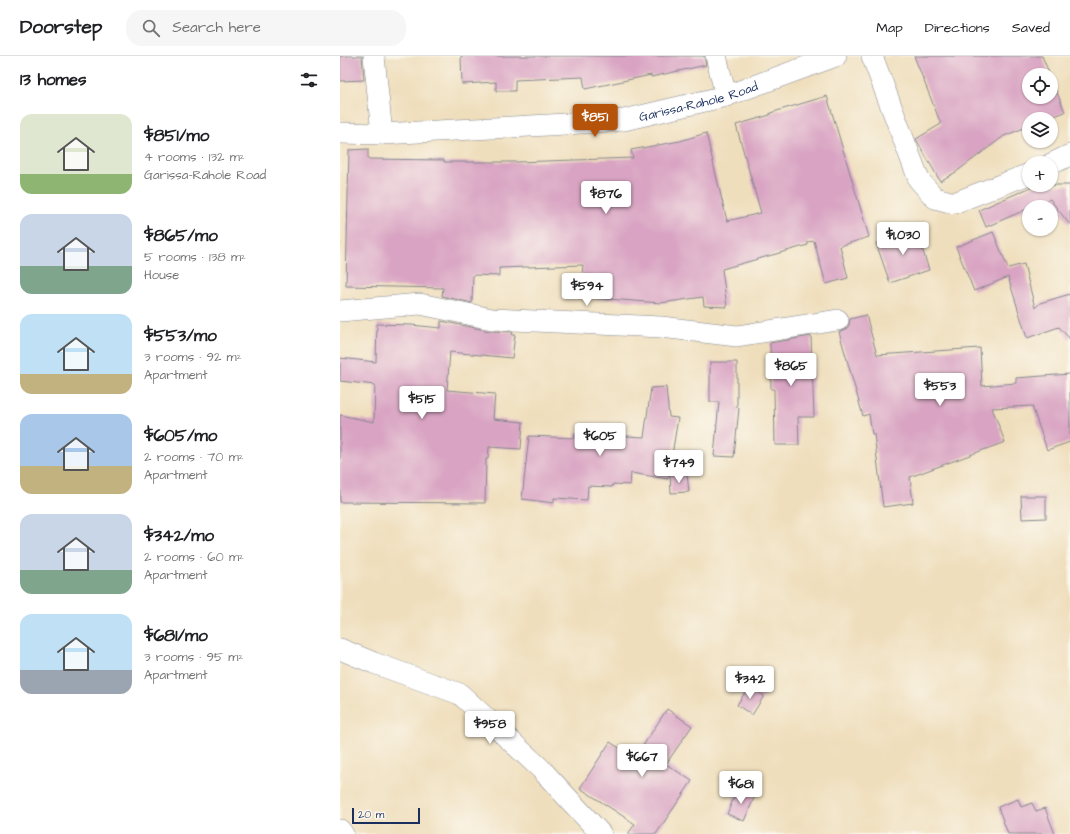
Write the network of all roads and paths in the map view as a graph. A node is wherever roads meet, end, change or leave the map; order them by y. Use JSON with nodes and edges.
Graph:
{"nodes":[{"id":1,"x":374,"y":56,"type":"edge"},
{"id":2,"x":716,"y":56,"type":"edge"},
{"id":3,"x":836,"y":56,"type":"edge"},
{"id":4,"x":872,"y":56,"type":"edge"},
{"id":5,"x":726,"y":96,"type":"junction"},
{"id":6,"x":340,"y":133,"type":"edge"},
{"id":7,"x":382,"y":134,"type":"junction"},
{"id":8,"x":1070,"y":155,"type":"edge"},
{"id":9,"x":1058,"y":161,"type":"edge"},
{"id":10,"x":1022,"y":177,"type":"edge"},
{"id":11,"x":340,"y":311,"type":"edge"},
{"id":12,"x":838,"y":320,"type":"dead end"},
{"id":13,"x":340,"y":649,"type":"edge"},
{"id":14,"x":340,"y":830,"type":"edge"},
{"id":15,"x":343,"y":834,"type":"edge"},
{"id":16,"x":601,"y":834,"type":"edge"}],
"edges":[{"from":1,"to":7,"type":"street"},
{"from":2,"to":5,"type":"street"},
{"from":3,"to":5,"type":"street","name":"Garissa-Rahole Road"},
{"from":4,"to":10,"type":"street"},
{"from":5,"to":7,"type":"street","name":"Garissa-Rahole Road"},
{"from":6,"to":7,"type":"street","name":"Garissa-Rahole Road"},
{"from":8,"to":9,"type":"street"},
{"from":11,"to":12,"type":"street"},
{"from":13,"to":16,"type":"street"},
{"from":14,"to":15,"type":"street"}]}
